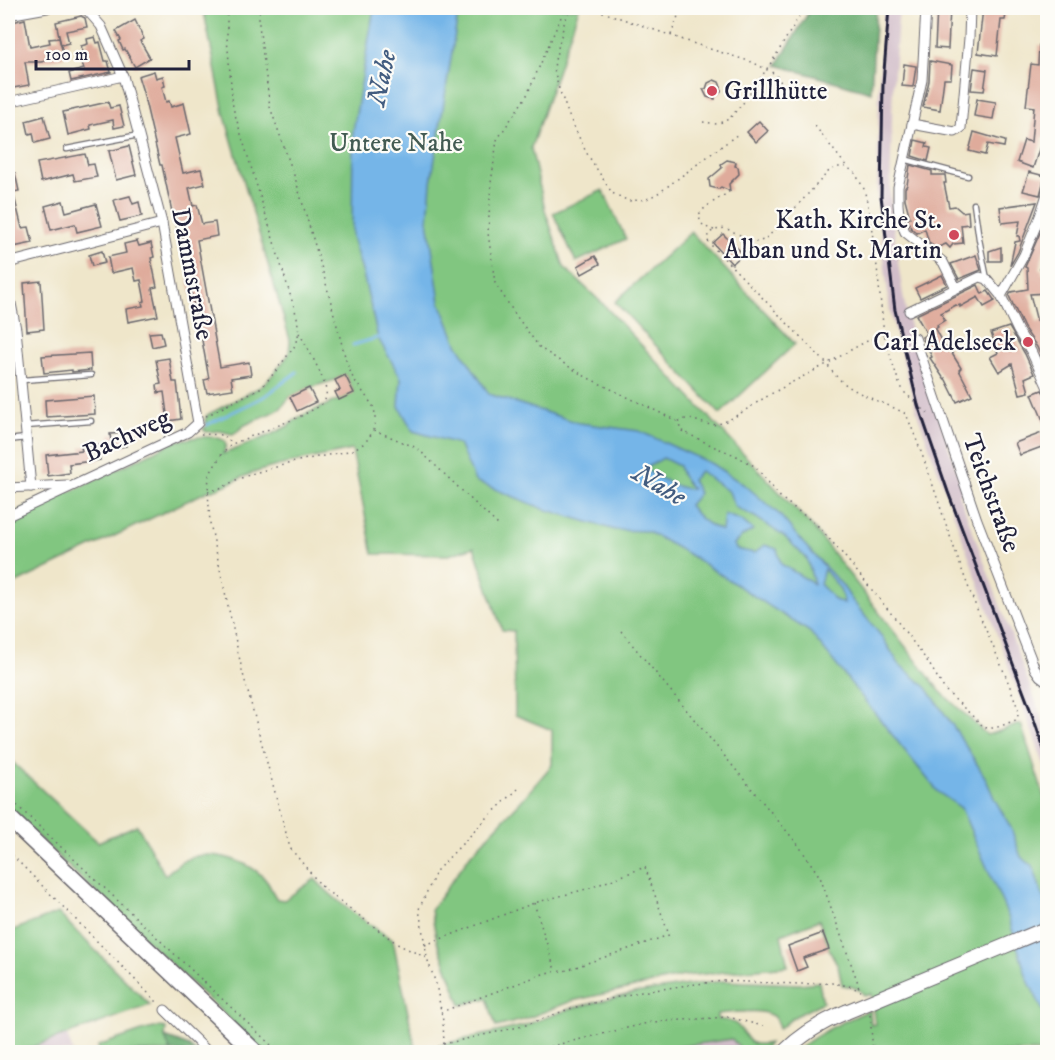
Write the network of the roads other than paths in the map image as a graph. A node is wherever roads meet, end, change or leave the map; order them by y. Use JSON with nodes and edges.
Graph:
{"nodes":[{"id":1,"x":47,"y":8,"type":"edge"},
{"id":2,"x":75,"y":8,"type":"edge"},
{"id":3,"x":926,"y":8,"type":"edge"},
{"id":4,"x":970,"y":8,"type":"edge"},
{"id":5,"x":8,"y":15,"type":"edge"},
{"id":6,"x":123,"y":76,"type":"junction"},
{"id":7,"x":8,"y":102,"type":"edge"},
{"id":8,"x":912,"y":124,"type":"junction"},
{"id":9,"x":139,"y":135,"type":"junction"},
{"id":10,"x":67,"y":149,"type":"dead end"},
{"id":11,"x":904,"y":159,"type":"junction"},
{"id":12,"x":968,"y":176,"type":"dead end"},
{"id":13,"x":1047,"y":191,"type":"edge"},
{"id":14,"x":974,"y":204,"type":"dead end"},
{"id":15,"x":162,"y":223,"type":"junction"},
{"id":16,"x":8,"y":263,"type":"edge"},
{"id":17,"x":987,"y":279,"type":"junction"},
{"id":18,"x":8,"y":288,"type":"edge"},
{"id":19,"x":956,"y":288,"type":"junction"},
{"id":20,"x":1001,"y":296,"type":"junction"},
{"id":21,"x":909,"y":311,"type":"dead end"},
{"id":22,"x":915,"y":338,"type":"dead end"},
{"id":23,"x":19,"y":358,"type":"junction"},
{"id":24,"x":8,"y":359,"type":"edge"},
{"id":25,"x":91,"y":375,"type":"dead end"},
{"id":26,"x":21,"y":380,"type":"junction"},
{"id":27,"x":1047,"y":388,"type":"edge"},
{"id":28,"x":91,"y":421,"type":"dead end"},
{"id":29,"x":198,"y":423,"type":"joint"},
{"id":30,"x":25,"y":426,"type":"junction"},
{"id":31,"x":26,"y":438,"type":"junction"},
{"id":32,"x":8,"y":440,"type":"edge"},
{"id":33,"x":72,"y":484,"type":"junction"},
{"id":34,"x":31,"y":487,"type":"junction"},
{"id":35,"x":8,"y":488,"type":"edge"},
{"id":36,"x":8,"y":516,"type":"edge"},
{"id":37,"x":1047,"y":682,"type":"edge"},
{"id":38,"x":8,"y":817,"type":"edge"},
{"id":39,"x":8,"y":831,"type":"edge"},
{"id":40,"x":1047,"y":928,"type":"edge"},
{"id":41,"x":165,"y":1010,"type":"road end"},
{"id":42,"x":208,"y":1053,"type":"edge"},
{"id":43,"x":241,"y":1053,"type":"edge"},
{"id":44,"x":255,"y":1053,"type":"edge"},
{"id":45,"x":784,"y":1053,"type":"edge"}],
"edges":[{"from":1,"to":5,"type":"street"},
{"from":2,"to":6,"type":"street","name":"Dammstraße"},
{"from":3,"to":8,"type":"street"},
{"from":4,"to":8,"type":"street"},
{"from":6,"to":7,"type":"street"},
{"from":6,"to":9,"type":"street","name":"Dammstraße"},
{"from":8,"to":11,"type":"street"},
{"from":9,"to":10,"type":"lane"},
{"from":9,"to":15,"type":"street","name":"Dammstraße"},
{"from":11,"to":12,"type":"lane"},
{"from":11,"to":19,"type":"street"},
{"from":13,"to":20,"type":"street"},
{"from":14,"to":17,"type":"lane"},
{"from":15,"to":16,"type":"street"},
{"from":15,"to":29,"type":"street","name":"Dammstraße"},
{"from":17,"to":19,"type":"street"},
{"from":17,"to":20,"type":"street"},
{"from":18,"to":23,"type":"street"},
{"from":19,"to":21,"type":"street"},
{"from":20,"to":27,"type":"street"},
{"from":22,"to":37,"type":"street","name":"Teichstraße"},
{"from":23,"to":24,"type":"lane"},
{"from":23,"to":26,"type":"street"},
{"from":25,"to":26,"type":"lane"},
{"from":26,"to":30,"type":"street"},
{"from":28,"to":30,"type":"lane"},
{"from":29,"to":33,"type":"street","name":"Bachweg"},
{"from":30,"to":31,"type":"street"},
{"from":31,"to":32,"type":"lane"},
{"from":31,"to":34,"type":"street"},
{"from":33,"to":34,"type":"street","name":"Bachweg"},
{"from":33,"to":36,"type":"street","name":"Bachweg"},
{"from":34,"to":35,"type":"street","name":"Bachweg"},
{"from":38,"to":44,"type":"highway"},
{"from":39,"to":43,"type":"highway"},
{"from":40,"to":45,"type":"street","bridge":true},
{"from":41,"to":42,"type":"street"}]}
